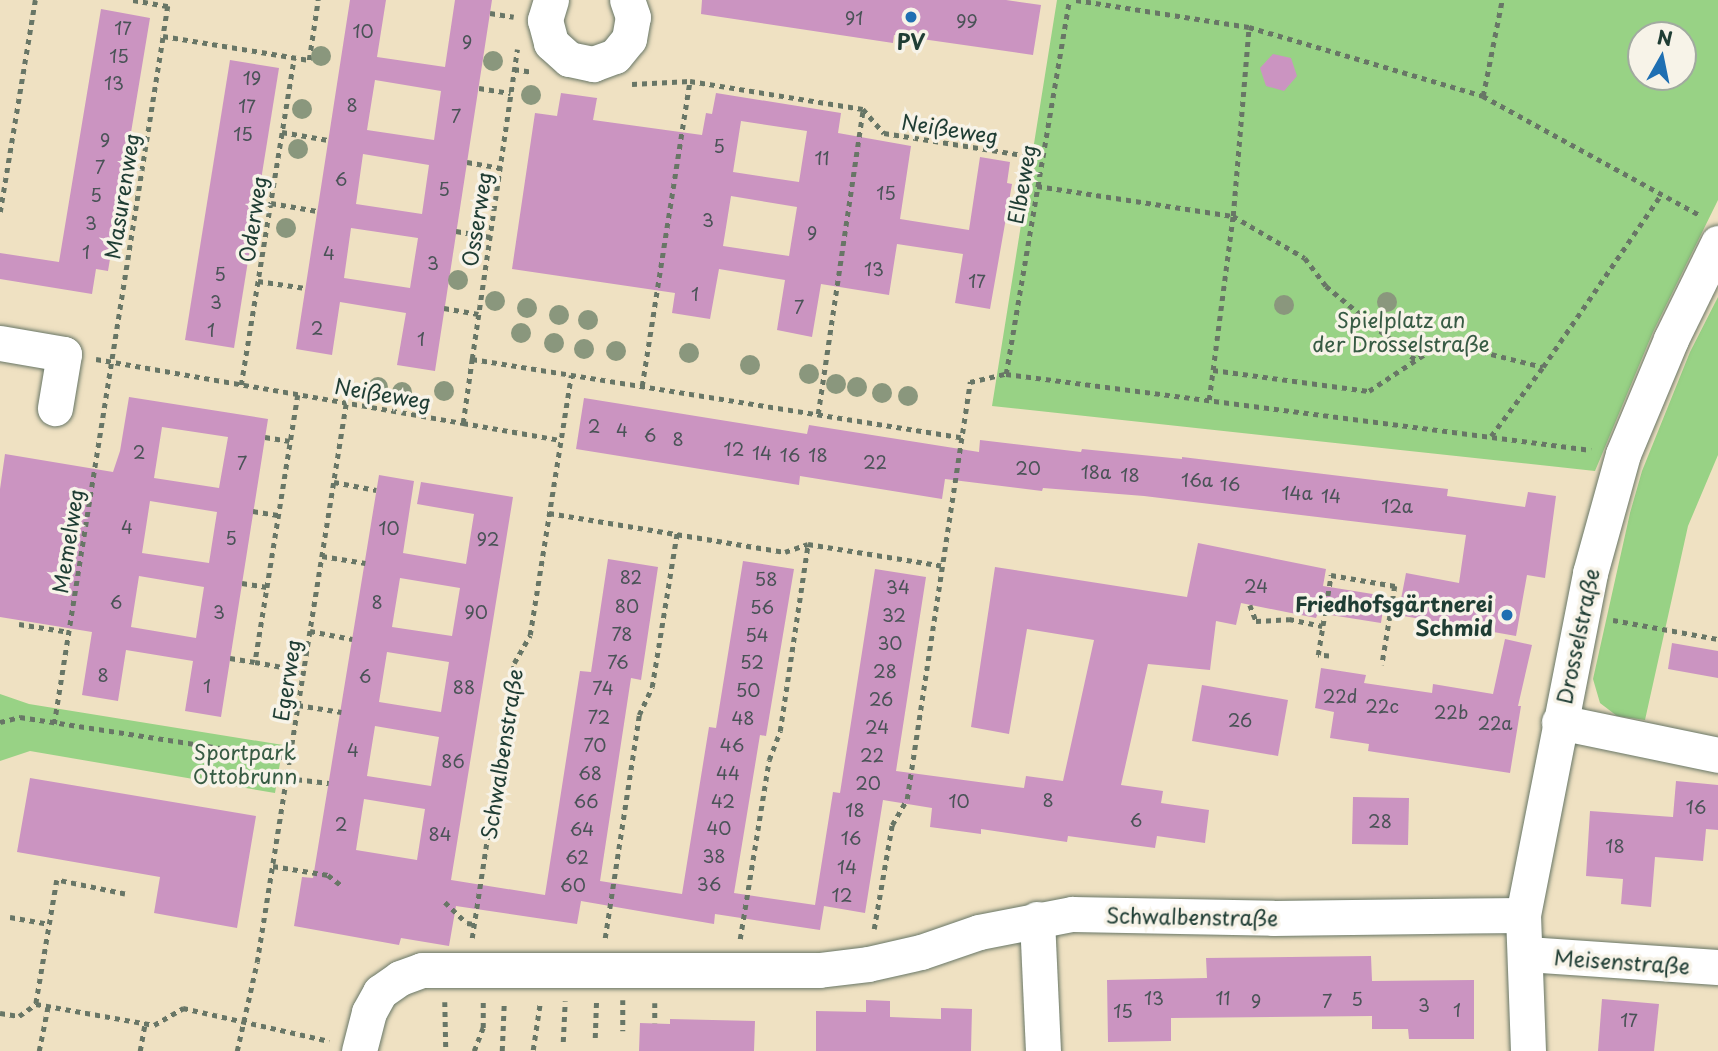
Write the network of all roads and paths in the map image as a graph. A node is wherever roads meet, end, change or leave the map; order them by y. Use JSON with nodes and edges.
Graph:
{"nodes":[{"id":1,"x":35,"y":0,"type":"edge"},
{"id":2,"x":133,"y":0,"type":"edge"},
{"id":3,"x":318,"y":0,"type":"edge"},
{"id":4,"x":551,"y":0,"type":"edge"},
{"id":5,"x":627,"y":0,"type":"edge"},
{"id":6,"x":1069,"y":0,"type":"edge"},
{"id":7,"x":1076,"y":0,"type":"edge"},
{"id":8,"x":1502,"y":0,"type":"edge"},
{"id":9,"x":490,"y":13,"type":"dead end"},
{"id":10,"x":522,"y":18,"type":"dead end"},
{"id":11,"x":1249,"y":27,"type":"junction"},
{"id":12,"x":163,"y":36,"type":"junction"},
{"id":13,"x":294,"y":58,"type":"junction"},
{"id":14,"x":605,"y":61,"type":"junction"},
{"id":15,"x":690,"y":81,"type":"junction"},
{"id":16,"x":512,"y":84,"type":"dead end"},
{"id":17,"x":479,"y":88,"type":"dead end"},
{"id":18,"x":511,"y":93,"type":"junction"},
{"id":19,"x":1483,"y":96,"type":"junction"},
{"id":20,"x":863,"y":109,"type":"junction"},
{"id":21,"x":282,"y":132,"type":"junction"},
{"id":22,"x":328,"y":140,"type":"dead end"},
{"id":23,"x":1042,"y":158,"type":"junction"},
{"id":24,"x":467,"y":162,"type":"dead end"},
{"id":25,"x":500,"y":168,"type":"junction"},
{"id":26,"x":1037,"y":186,"type":"junction"},
{"id":27,"x":1660,"y":196,"type":"junction"},
{"id":28,"x":271,"y":203,"type":"junction"},
{"id":29,"x":317,"y":211,"type":"dead end"},
{"id":30,"x":0,"y":212,"type":"edge"},
{"id":31,"x":1233,"y":216,"type":"junction"},
{"id":32,"x":456,"y":232,"type":"dead end"},
{"id":33,"x":1715,"y":232,"type":"edge"},
{"id":34,"x":490,"y":237,"type":"junction"},
{"id":35,"x":258,"y":281,"type":"junction"},
{"id":36,"x":305,"y":288,"type":"dead end"},
{"id":37,"x":444,"y":308,"type":"dead end"},
{"id":38,"x":478,"y":313,"type":"junction"},
{"id":39,"x":0,"y":343,"type":"edge"},
{"id":40,"x":64,"y":354,"type":"junction"},
{"id":41,"x":472,"y":359,"type":"junction"},
{"id":42,"x":1416,"y":360,"type":"junction"},
{"id":43,"x":110,"y":362,"type":"junction"},
{"id":44,"x":1543,"y":367,"type":"junction"},
{"id":45,"x":1213,"y":370,"type":"junction"},
{"id":46,"x":1006,"y":374,"type":"junction"},
{"id":47,"x":570,"y":375,"type":"junction"},
{"id":48,"x":241,"y":385,"type":"junction"},
{"id":49,"x":642,"y":386,"type":"junction"},
{"id":50,"x":298,"y":395,"type":"junction"},
{"id":51,"x":1209,"y":400,"type":"junction"},
{"id":52,"x":346,"y":403,"type":"junction"},
{"id":53,"x":55,"y":408,"type":"dead end"},
{"id":54,"x":818,"y":414,"type":"junction"},
{"id":55,"x":964,"y":421,"type":"junction"},
{"id":56,"x":973,"y":421,"type":"dead end"},
{"id":57,"x":463,"y":424,"type":"junction"},
{"id":58,"x":265,"y":437,"type":"dead end"},
{"id":59,"x":961,"y":437,"type":"junction"},
{"id":60,"x":1490,"y":437,"type":"junction"},
{"id":61,"x":560,"y":440,"type":"junction"},
{"id":62,"x":290,"y":441,"type":"junction"},
{"id":63,"x":1623,"y":454,"type":"junction"},
{"id":64,"x":334,"y":482,"type":"junction"},
{"id":65,"x":376,"y":489,"type":"dead end"},
{"id":66,"x":253,"y":511,"type":"dead end"},
{"id":67,"x":549,"y":513,"type":"junction"},
{"id":68,"x":278,"y":515,"type":"junction"},
{"id":69,"x":677,"y":533,"type":"junction"},
{"id":70,"x":808,"y":544,"type":"junction"},
{"id":71,"x":322,"y":556,"type":"junction"},
{"id":72,"x":365,"y":563,"type":"dead end"},
{"id":73,"x":944,"y":566,"type":"junction"},
{"id":74,"x":242,"y":583,"type":"dead end"},
{"id":75,"x":267,"y":587,"type":"junction"},
{"id":76,"x":1250,"y":605,"type":"dead end"},
{"id":77,"x":1581,"y":615,"type":"junction"},
{"id":78,"x":19,"y":624,"type":"dead end"},
{"id":79,"x":1322,"y":626,"type":"junction"},
{"id":80,"x":310,"y":631,"type":"junction"},
{"id":81,"x":69,"y":632,"type":"junction"},
{"id":82,"x":352,"y":639,"type":"dead end"},
{"id":83,"x":1718,"y":639,"type":"edge"},
{"id":84,"x":1329,"y":656,"type":"dead end"},
{"id":85,"x":230,"y":658,"type":"dead end"},
{"id":86,"x":254,"y":662,"type":"junction"},
{"id":87,"x":1382,"y":664,"type":"dead end"},
{"id":88,"x":304,"y":671,"type":"junction"},
{"id":89,"x":298,"y":705,"type":"junction"},
{"id":90,"x":341,"y":712,"type":"dead end"},
{"id":91,"x":0,"y":722,"type":"edge"},
{"id":92,"x":1559,"y":722,"type":"junction"},
{"id":93,"x":54,"y":724,"type":"junction"},
{"id":94,"x":1718,"y":755,"type":"edge"},
{"id":95,"x":290,"y":759,"type":"junction"},
{"id":96,"x":287,"y":778,"type":"junction"},
{"id":97,"x":329,"y":783,"type":"dead end"},
{"id":98,"x":272,"y":866,"type":"junction"},
{"id":99,"x":341,"y":885,"type":"dead end"},
{"id":100,"x":125,"y":894,"type":"dead end"},
{"id":101,"x":445,"y":902,"type":"dead end"},
{"id":102,"x":1523,"y":915,"type":"junction"},
{"id":103,"x":10,"y":917,"type":"dead end"},
{"id":104,"x":1037,"y":919,"type":"junction"},
{"id":105,"x":49,"y":924,"type":"junction"},
{"id":106,"x":474,"y":924,"type":"junction"},
{"id":107,"x":1526,"y":954,"type":"junction"},
{"id":108,"x":868,"y":964,"type":"junction"},
{"id":109,"x":1718,"y":967,"type":"edge"},
{"id":110,"x":475,"y":970,"type":"junction"},
{"id":111,"x":540,"y":970,"type":"junction"},
{"id":112,"x":600,"y":970,"type":"junction"},
{"id":113,"x":734,"y":970,"type":"junction"},
{"id":114,"x":36,"y":1004,"type":"junction"},
{"id":115,"x":48,"y":1006,"type":"junction"},
{"id":116,"x":0,"y":1013,"type":"edge"},
{"id":117,"x":243,"y":1020,"type":"junction"},
{"id":118,"x":145,"y":1023,"type":"junction"},
{"id":119,"x":359,"y":1049,"type":"edge"},
{"id":120,"x":533,"y":1050,"type":"edge"},
{"id":121,"x":39,"y":1051,"type":"edge"},
{"id":122,"x":140,"y":1051,"type":"edge"},
{"id":123,"x":237,"y":1051,"type":"edge"},
{"id":124,"x":446,"y":1051,"type":"edge"},
{"id":125,"x":474,"y":1051,"type":"edge"},
{"id":126,"x":502,"y":1051,"type":"edge"},
{"id":127,"x":1043,"y":1051,"type":"edge"},
{"id":128,"x":1528,"y":1051,"type":"edge"}],
"edges":[{"from":1,"to":30,"type":"path"},
{"from":2,"to":12,"type":"path","name":"Masurenweg"},
{"from":3,"to":13,"type":"path"},
{"from":4,"to":14,"type":"street"},
{"from":5,"to":14,"type":"street"},
{"from":6,"to":23,"type":"path","name":"Elbeweg"},
{"from":7,"to":11,"type":"path"},
{"from":8,"to":19,"type":"path"},
{"from":9,"to":10,"type":"path"},
{"from":11,"to":19,"type":"path"},
{"from":11,"to":31,"type":"path"},
{"from":12,"to":13,"type":"path"},
{"from":12,"to":43,"type":"path","name":"Masurenweg"},
{"from":13,"to":21,"type":"path","name":"Oderweg"},
{"from":14,"to":15,"type":"path"},
{"from":15,"to":20,"type":"path"},
{"from":15,"to":49,"type":"path"},
{"from":16,"to":18,"type":"path","name":"Osserweg"},
{"from":17,"to":18,"type":"path"},
{"from":18,"to":25,"type":"path","name":"Osserweg"},
{"from":19,"to":27,"type":"path"},
{"from":20,"to":23,"type":"path","name":"Neißeweg"},
{"from":20,"to":54,"type":"path"},
{"from":21,"to":22,"type":"path"},
{"from":21,"to":28,"type":"path","name":"Oderweg"},
{"from":23,"to":26,"type":"path","name":"Elbeweg"},
{"from":24,"to":25,"type":"path"},
{"from":25,"to":34,"type":"path","name":"Osserweg"},
{"from":26,"to":31,"type":"path"},
{"from":26,"to":46,"type":"path","name":"Elbeweg"},
{"from":27,"to":33,"type":"path"},
{"from":27,"to":44,"type":"path"},
{"from":28,"to":29,"type":"path"},
{"from":28,"to":35,"type":"path","name":"Oderweg"},
{"from":31,"to":42,"type":"path"},
{"from":31,"to":45,"type":"path"},
{"from":32,"to":34,"type":"path"},
{"from":33,"to":63,"type":"street","name":"Drosselstraße"},
{"from":34,"to":38,"type":"path","name":"Osserweg"},
{"from":35,"to":36,"type":"path"},
{"from":35,"to":48,"type":"path","name":"Oderweg"},
{"from":37,"to":38,"type":"path"},
{"from":38,"to":41,"type":"path","name":"Osserweg"},
{"from":39,"to":40,"type":"street"},
{"from":40,"to":43,"type":"path","name":"Neißeweg"},
{"from":40,"to":53,"type":"street"},
{"from":41,"to":47,"type":"path"},
{"from":41,"to":57,"type":"path"},
{"from":42,"to":44,"type":"path"},
{"from":42,"to":45,"type":"path"},
{"from":43,"to":48,"type":"path","name":"Neißeweg"},
{"from":43,"to":81,"type":"path","name":"Memelweg"},
{"from":44,"to":60,"type":"path"},
{"from":45,"to":51,"type":"path"},
{"from":46,"to":51,"type":"path"},
{"from":46,"to":55,"type":"path"},
{"from":47,"to":49,"type":"path"},
{"from":47,"to":61,"type":"path","name":"Schwalbenstraße"},
{"from":48,"to":50,"type":"path","name":"Neißeweg"},
{"from":49,"to":54,"type":"path"},
{"from":50,"to":52,"type":"path","name":"Neißeweg"},
{"from":50,"to":62,"type":"path"},
{"from":51,"to":60,"type":"path"},
{"from":52,"to":57,"type":"path","name":"Neißeweg"},
{"from":52,"to":64,"type":"path","name":"Egerweg"},
{"from":54,"to":59,"type":"path"},
{"from":55,"to":56,"type":"path"},
{"from":55,"to":59,"type":"path"},
{"from":57,"to":61,"type":"path","name":"Neißeweg"},
{"from":58,"to":62,"type":"path"},
{"from":59,"to":73,"type":"path"},
{"from":60,"to":63,"type":"path"},
{"from":61,"to":67,"type":"path","name":"Schwalbenstraße"},
{"from":62,"to":68,"type":"path"},
{"from":63,"to":77,"type":"street","name":"Drosselstraße"},
{"from":64,"to":65,"type":"path"},
{"from":64,"to":71,"type":"path","name":"Egerweg"},
{"from":66,"to":68,"type":"path"},
{"from":67,"to":69,"type":"path"},
{"from":67,"to":106,"type":"path","name":"Schwalbenstraße"},
{"from":68,"to":75,"type":"path"},
{"from":69,"to":70,"type":"path"},
{"from":69,"to":112,"type":"path"},
{"from":70,"to":73,"type":"path"},
{"from":70,"to":113,"type":"path"},
{"from":71,"to":72,"type":"path"},
{"from":71,"to":80,"type":"path","name":"Egerweg"},
{"from":73,"to":108,"type":"path"},
{"from":74,"to":75,"type":"path"},
{"from":75,"to":86,"type":"path"},
{"from":76,"to":79,"type":"path"},
{"from":77,"to":83,"type":"path"},
{"from":77,"to":92,"type":"street","name":"Drosselstraße"},
{"from":78,"to":81,"type":"path"},
{"from":79,"to":84,"type":"path"},
{"from":79,"to":87,"type":"path"},
{"from":80,"to":82,"type":"path"},
{"from":80,"to":88,"type":"path","name":"Egerweg"},
{"from":81,"to":93,"type":"path","name":"Memelweg"},
{"from":85,"to":86,"type":"path"},
{"from":86,"to":88,"type":"path"},
{"from":88,"to":89,"type":"path","name":"Egerweg"},
{"from":89,"to":90,"type":"path"},
{"from":89,"to":95,"type":"path","name":"Egerweg"},
{"from":91,"to":93,"type":"path"},
{"from":92,"to":94,"type":"street"},
{"from":92,"to":102,"type":"street","name":"Drosselstraße"},
{"from":93,"to":95,"type":"path"},
{"from":95,"to":96,"type":"path","name":"Egerweg"},
{"from":96,"to":97,"type":"path"},
{"from":96,"to":98,"type":"path","name":"Egerweg"},
{"from":98,"to":99,"type":"path"},
{"from":98,"to":117,"type":"path","name":"Egerweg"},
{"from":100,"to":105,"type":"path"},
{"from":101,"to":106,"type":"path"},
{"from":102,"to":104,"type":"street","name":"Schwalbenstraße"},
{"from":102,"to":107,"type":"street","name":"Drosselstraße"},
{"from":103,"to":105,"type":"path"},
{"from":104,"to":108,"type":"street","name":"Schwalbenstraße"},
{"from":104,"to":127,"type":"street"},
{"from":105,"to":114,"type":"path"},
{"from":106,"to":110,"type":"path","name":"Schwalbenstraße"},
{"from":107,"to":109,"type":"street","name":"Meisenstraße"},
{"from":107,"to":128,"type":"street","name":"Drosselstraße"},
{"from":108,"to":113,"type":"street","name":"Schwalbenstraße"},
{"from":110,"to":111,"type":"street","name":"Schwalbenstraße"},
{"from":110,"to":119,"type":"street","name":"Schwalbenstraße"},
{"from":110,"to":124,"type":"path"},
{"from":110,"to":125,"type":"path"},
{"from":110,"to":126,"type":"path"},
{"from":111,"to":112,"type":"street","name":"Schwalbenstraße"},
{"from":111,"to":120,"type":"path"},
{"from":112,"to":113,"type":"street","name":"Schwalbenstraße"},
{"from":114,"to":115,"type":"path"},
{"from":114,"to":116,"type":"path"},
{"from":115,"to":118,"type":"path"},
{"from":115,"to":121,"type":"path"},
{"from":117,"to":118,"type":"path"},
{"from":117,"to":119,"type":"path"},
{"from":117,"to":123,"type":"path","name":"Egerweg"},
{"from":118,"to":122,"type":"path"}]}
